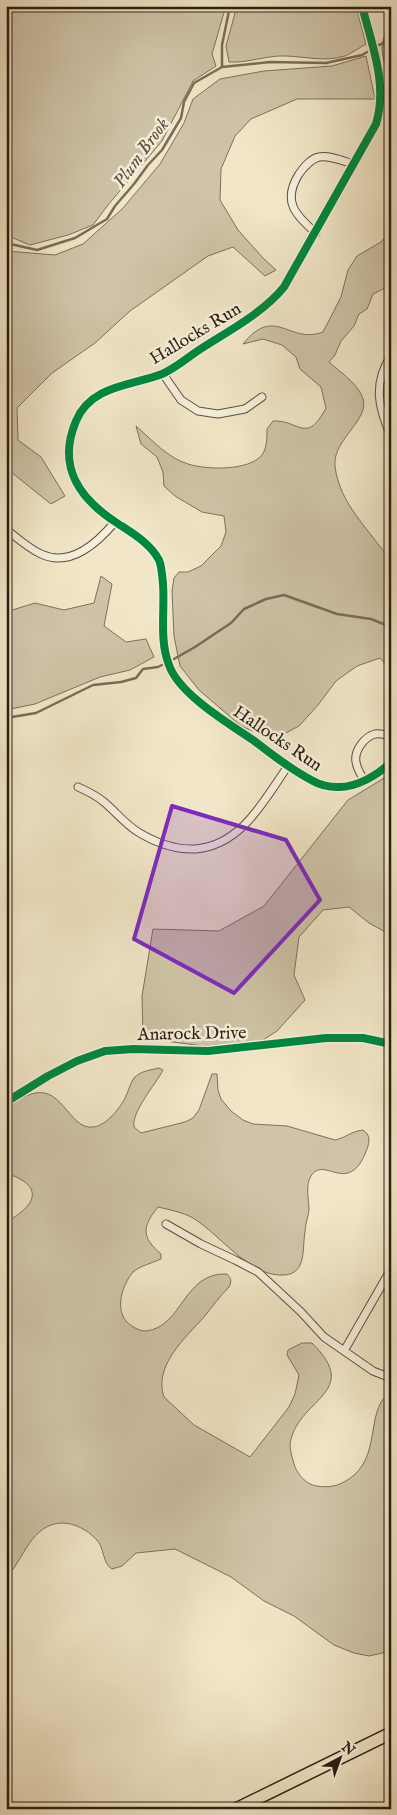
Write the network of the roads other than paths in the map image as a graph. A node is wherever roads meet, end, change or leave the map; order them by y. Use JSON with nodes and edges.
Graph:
{"nodes":[{"id":1,"x":362,"y":6,"type":"edge"},
{"id":2,"x":353,"y":164,"type":"junction"},
{"id":3,"x":316,"y":232,"type":"junction"},
{"id":4,"x":391,"y":355,"type":"edge"},
{"id":5,"x":163,"y":374,"type":"junction"},
{"id":6,"x":262,"y":397,"type":"dead end"},
{"id":7,"x":391,"y":436,"type":"edge"},
{"id":8,"x":116,"y":522,"type":"junction"},
{"id":9,"x":6,"y":529,"type":"edge"},
{"id":10,"x":391,"y":736,"type":"edge"},
{"id":11,"x":391,"y":762,"type":"edge"},
{"id":12,"x":288,"y":766,"type":"junction"},
{"id":13,"x":364,"y":780,"type":"junction"},
{"id":14,"x":78,"y":786,"type":"dead end"},
{"id":15,"x":391,"y":1044,"type":"edge"},
{"id":16,"x":6,"y":1102,"type":"edge"},
{"id":17,"x":166,"y":1224,"type":"dead end"},
{"id":18,"x":391,"y":1269,"type":"edge"},
{"id":19,"x":344,"y":1351,"type":"junction"},
{"id":20,"x":391,"y":1378,"type":"edge"},
{"id":21,"x":391,"y":1733,"type":"edge"},
{"id":22,"x":236,"y":1809,"type":"edge"}],
"edges":[{"from":1,"to":2,"type":"street","name":"Hallocks Run"},
{"from":2,"to":3,"type":"street","name":"Hallocks Run"},
{"from":2,"to":3,"type":"street"},
{"from":3,"to":5,"type":"street","name":"Hallocks Run"},
{"from":4,"to":7,"type":"street"},
{"from":5,"to":6,"type":"street"},
{"from":5,"to":8,"type":"street","name":"Hallocks Run"},
{"from":8,"to":9,"type":"street"},
{"from":8,"to":12,"type":"street","name":"Hallocks Run"},
{"from":10,"to":13,"type":"street"},
{"from":11,"to":13,"type":"street","name":"Hallocks Run"},
{"from":12,"to":13,"type":"street","name":"Hallocks Run"},
{"from":12,"to":14,"type":"street"},
{"from":15,"to":16,"type":"street","name":"Anarock Drive"},
{"from":17,"to":19,"type":"street"},
{"from":18,"to":19,"type":"street"},
{"from":19,"to":20,"type":"street"},
{"from":21,"to":22,"type":"main road"}]}
